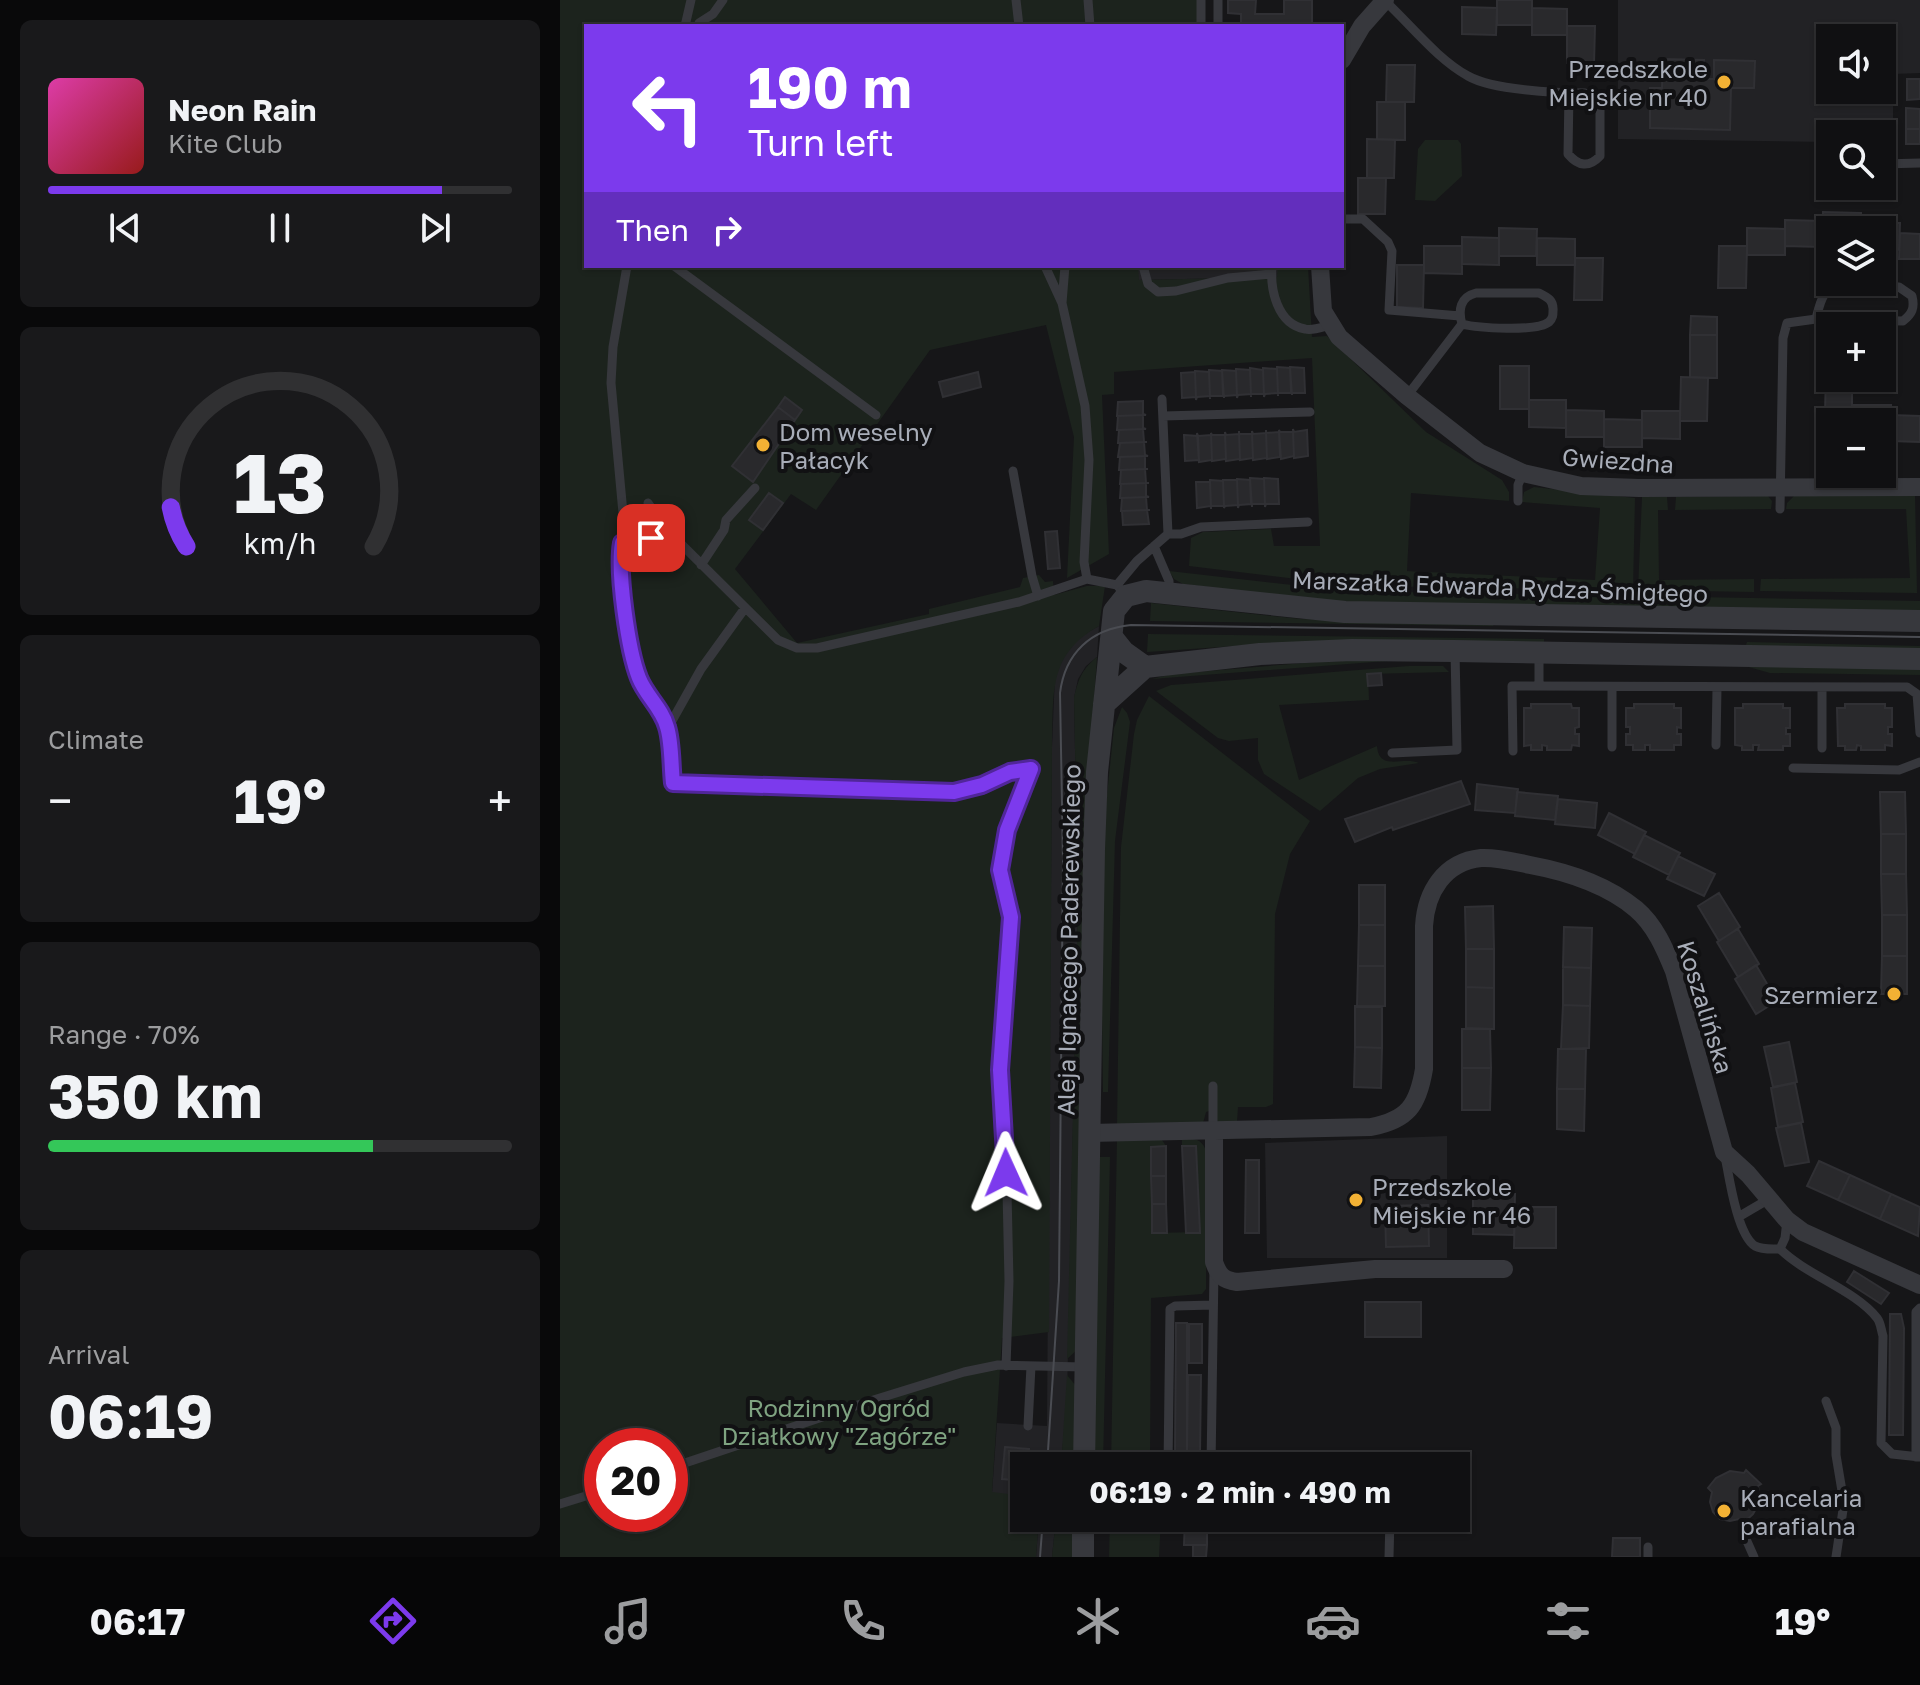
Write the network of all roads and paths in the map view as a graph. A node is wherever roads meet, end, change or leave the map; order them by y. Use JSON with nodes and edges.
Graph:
{"nodes":[{"id":1,"x":691,"y":0,"type":"edge"},
{"id":2,"x":723,"y":0,"type":"edge"},
{"id":3,"x":1016,"y":0,"type":"edge"},
{"id":4,"x":1088,"y":0,"type":"edge"},
{"id":5,"x":1201,"y":0,"type":"edge"},
{"id":6,"x":1218,"y":0,"type":"edge"},
{"id":7,"x":1385,"y":0,"type":"edge"},
{"id":8,"x":686,"y":21,"type":"edge"},
{"id":9,"x":700,"y":24,"type":"edge"},
{"id":10,"x":1019,"y":24,"type":"edge"},
{"id":11,"x":1090,"y":24,"type":"edge"},
{"id":12,"x":1201,"y":24,"type":"edge"},
{"id":13,"x":1218,"y":24,"type":"edge"},
{"id":14,"x":1344,"y":57,"type":"edge"},
{"id":15,"x":1569,"y":93,"type":"junction"},
{"id":16,"x":1920,"y":163,"type":"edge"},
{"id":17,"x":1896,"y":164,"type":"edge"},
{"id":18,"x":1344,"y":219,"type":"edge"},
{"id":19,"x":627,"y":268,"type":"edge"},
{"id":20,"x":677,"y":268,"type":"edge"},
{"id":21,"x":1046,"y":268,"type":"edge"},
{"id":22,"x":1065,"y":268,"type":"edge"},
{"id":23,"x":1144,"y":268,"type":"edge"},
{"id":24,"x":1320,"y":268,"type":"edge"},
{"id":25,"x":1271,"y":270,"type":"edge"},
{"id":26,"x":1062,"y":303,"type":"junction"},
{"id":27,"x":1816,"y":319,"type":"junction"},
{"id":28,"x":1461,"y":320,"type":"junction"},
{"id":29,"x":1330,"y":325,"type":"junction"},
{"id":30,"x":1407,"y":396,"type":"junction"},
{"id":31,"x":1162,"y":399,"type":"dead end"},
{"id":32,"x":1310,"y":412,"type":"dead end"},
{"id":33,"x":876,"y":415,"type":"dead end"},
{"id":34,"x":1163,"y":416,"type":"junction"},
{"id":35,"x":1013,"y":471,"type":"dead end"},
{"id":36,"x":1523,"y":473,"type":"junction"},
{"id":37,"x":1782,"y":487,"type":"junction"},
{"id":38,"x":1920,"y":487,"type":"edge"},
{"id":39,"x":755,"y":488,"type":"dead end"},
{"id":40,"x":1518,"y":501,"type":"dead end"},
{"id":41,"x":648,"y":503,"type":"dead end"},
{"id":42,"x":1780,"y":509,"type":"dead end"},
{"id":43,"x":1308,"y":522,"type":"dead end"},
{"id":44,"x":666,"y":529,"type":"junction"},
{"id":45,"x":1168,"y":534,"type":"junction"},
{"id":46,"x":622,"y":543,"type":"junction"},
{"id":47,"x":1154,"y":546,"type":"junction"},
{"id":48,"x":701,"y":565,"type":"junction"},
{"id":49,"x":1087,"y":579,"type":"junction"},
{"id":50,"x":1122,"y":591,"type":"junction"},
{"id":51,"x":1169,"y":594,"type":"junction"},
{"id":52,"x":1038,"y":596,"type":"junction"},
{"id":53,"x":745,"y":608,"type":"junction"},
{"id":54,"x":1920,"y":621,"type":"edge"},
{"id":55,"x":1112,"y":637,"type":"junction"},
{"id":56,"x":1455,"y":651,"type":"junction"},
{"id":57,"x":1539,"y":653,"type":"junction"},
{"id":58,"x":1920,"y":659,"type":"edge"},
{"id":59,"x":1145,"y":667,"type":"junction"},
{"id":60,"x":1539,"y":686,"type":"junction"},
{"id":61,"x":1612,"y":687,"type":"junction"},
{"id":62,"x":1822,"y":687,"type":"junction"},
{"id":63,"x":1717,"y":688,"type":"junction"},
{"id":64,"x":1104,"y":704,"type":"junction"},
{"id":65,"x":668,"y":728,"type":"junction"},
{"id":66,"x":1920,"y":733,"type":"edge"},
{"id":67,"x":1716,"y":745,"type":"dead end"},
{"id":68,"x":1612,"y":747,"type":"dead end"},
{"id":69,"x":1822,"y":748,"type":"dead end"},
{"id":70,"x":1513,"y":751,"type":"dead end"},
{"id":71,"x":1392,"y":753,"type":"dead end"},
{"id":72,"x":1920,"y":762,"type":"edge"},
{"id":73,"x":1793,"y":768,"type":"dead end"},
{"id":74,"x":1213,"y":1086,"type":"dead end"},
{"id":75,"x":1214,"y":1131,"type":"junction"},
{"id":76,"x":1089,"y":1133,"type":"junction"},
{"id":77,"x":1724,"y":1152,"type":"junction"},
{"id":78,"x":1769,"y":1199,"type":"junction"},
{"id":79,"x":1740,"y":1216,"type":"junction"},
{"id":80,"x":1787,"y":1220,"type":"junction"},
{"id":81,"x":1780,"y":1249,"type":"junction"},
{"id":82,"x":1214,"y":1262,"type":"junction"},
{"id":83,"x":1504,"y":1269,"type":"dead end"},
{"id":84,"x":1920,"y":1285,"type":"edge"},
{"id":85,"x":1213,"y":1305,"type":"junction"},
{"id":86,"x":1920,"y":1308,"type":"edge"},
{"id":87,"x":1006,"y":1366,"type":"junction"},
{"id":88,"x":1031,"y":1366,"type":"junction"},
{"id":89,"x":1084,"y":1367,"type":"junction"},
{"id":90,"x":1826,"y":1401,"type":"dead end"},
{"id":91,"x":1028,"y":1426,"type":"dead end"},
{"id":92,"x":1084,"y":1452,"type":"edge"},
{"id":93,"x":1168,"y":1452,"type":"edge"},
{"id":94,"x":1211,"y":1452,"type":"edge"},
{"id":95,"x":1918,"y":1457,"type":"edge"},
{"id":96,"x":688,"y":1462,"type":"edge"},
{"id":97,"x":584,"y":1497,"type":"edge"},
{"id":98,"x":560,"y":1504,"type":"edge"},
{"id":99,"x":1083,"y":1532,"type":"edge"},
{"id":100,"x":1390,"y":1532,"type":"edge"},
{"id":101,"x":1746,"y":1539,"type":"dead end"},
{"id":102,"x":1083,"y":1557,"type":"edge"},
{"id":103,"x":1389,"y":1557,"type":"edge"},
{"id":104,"x":1754,"y":1557,"type":"edge"},
{"id":105,"x":1836,"y":1557,"type":"edge"}],
"edges":[{"from":1,"to":8,"type":"lane"},
{"from":2,"to":9,"type":"lane"},
{"from":3,"to":10,"type":"lane"},
{"from":4,"to":11,"type":"lane"},
{"from":5,"to":12,"type":"lane"},
{"from":6,"to":13,"type":"lane"},
{"from":7,"to":14,"type":"street"},
{"from":7,"to":15,"type":"lane"},
{"from":8,"to":9,"type":"lane"},
{"from":15,"to":15,"type":"lane"},
{"from":16,"to":17,"type":"lane"},
{"from":18,"to":28,"type":"lane"},
{"from":19,"to":46,"type":"lane"},
{"from":20,"to":33,"type":"lane"},
{"from":21,"to":26,"type":"lane"},
{"from":22,"to":26,"type":"lane"},
{"from":23,"to":25,"type":"lane"},
{"from":24,"to":29,"type":"street"},
{"from":25,"to":29,"type":"lane"},
{"from":26,"to":49,"type":"lane"},
{"from":27,"to":27,"type":"lane"},
{"from":27,"to":37,"type":"lane"},
{"from":28,"to":28,"type":"lane"},
{"from":28,"to":30,"type":"lane"},
{"from":29,"to":30,"type":"street","name":"Gwiezdna"},
{"from":30,"to":36,"type":"street","name":"Gwiezdna"},
{"from":31,"to":34,"type":"lane"},
{"from":32,"to":34,"type":"lane"},
{"from":34,"to":45,"type":"lane"},
{"from":35,"to":52,"type":"lane"},
{"from":36,"to":37,"type":"street","name":"Gwiezdna"},
{"from":36,"to":40,"type":"lane"},
{"from":37,"to":38,"type":"street","name":"Gwiezdna"},
{"from":37,"to":42,"type":"lane"},
{"from":39,"to":48,"type":"lane"},
{"from":41,"to":44,"type":"lane"},
{"from":43,"to":45,"type":"lane"},
{"from":44,"to":46,"type":"lane"},
{"from":44,"to":48,"type":"lane"},
{"from":45,"to":47,"type":"lane"},
{"from":46,"to":65,"type":"lane"},
{"from":47,"to":50,"type":"lane"},
{"from":47,"to":51,"type":"lane"},
{"from":48,"to":53,"type":"lane"},
{"from":49,"to":50,"type":"lane"},
{"from":49,"to":52,"type":"lane"},
{"from":50,"to":51,"type":"street","name":"Marszałka Edwarda Rydza-Śmigłego"},
{"from":50,"to":55,"type":"street"},
{"from":51,"to":54,"type":"street","name":"Marszałka Edwarda Rydza-Śmigłego"},
{"from":52,"to":53,"type":"lane"},
{"from":53,"to":65,"type":"lane"},
{"from":55,"to":59,"type":"street"},
{"from":55,"to":64,"type":"street"},
{"from":56,"to":57,"type":"street"},
{"from":56,"to":59,"type":"street"},
{"from":56,"to":71,"type":"lane"},
{"from":57,"to":58,"type":"street"},
{"from":57,"to":60,"type":"lane"},
{"from":59,"to":64,"type":"street"},
{"from":60,"to":61,"type":"lane"},
{"from":60,"to":70,"type":"lane"},
{"from":61,"to":63,"type":"lane"},
{"from":61,"to":68,"type":"lane"},
{"from":62,"to":63,"type":"lane"},
{"from":62,"to":66,"type":"lane"},
{"from":62,"to":69,"type":"lane"},
{"from":63,"to":67,"type":"lane"},
{"from":64,"to":76,"type":"street","name":"Aleja Ignacego Paderewskiego"},
{"from":65,"to":87,"type":"lane"},
{"from":72,"to":73,"type":"lane"},
{"from":74,"to":75,"type":"lane"},
{"from":75,"to":76,"type":"street","name":"Koszalińska"},
{"from":75,"to":77,"type":"street","name":"Koszalińska"},
{"from":75,"to":82,"type":"street"},
{"from":76,"to":89,"type":"street","name":"Aleja Ignacego Paderewskiego"},
{"from":77,"to":78,"type":"street","name":"Koszalińska"},
{"from":77,"to":79,"type":"lane"},
{"from":78,"to":79,"type":"lane"},
{"from":78,"to":80,"type":"street","name":"Koszalińska"},
{"from":79,"to":81,"type":"lane"},
{"from":80,"to":81,"type":"lane"},
{"from":80,"to":84,"type":"street","name":"Koszalińska"},
{"from":81,"to":95,"type":"lane"},
{"from":82,"to":83,"type":"street"},
{"from":82,"to":85,"type":"lane"},
{"from":85,"to":93,"type":"lane"},
{"from":85,"to":94,"type":"lane"},
{"from":86,"to":95,"type":"lane"},
{"from":87,"to":88,"type":"lane"},
{"from":87,"to":96,"type":"lane"},
{"from":88,"to":89,"type":"lane"},
{"from":88,"to":91,"type":"lane"},
{"from":89,"to":92,"type":"street","name":"Aleja Ignacego Paderewskiego"},
{"from":90,"to":105,"type":"lane"},
{"from":97,"to":98,"type":"lane"},
{"from":99,"to":102,"type":"street"},
{"from":100,"to":103,"type":"lane"},
{"from":101,"to":104,"type":"lane"}]}
